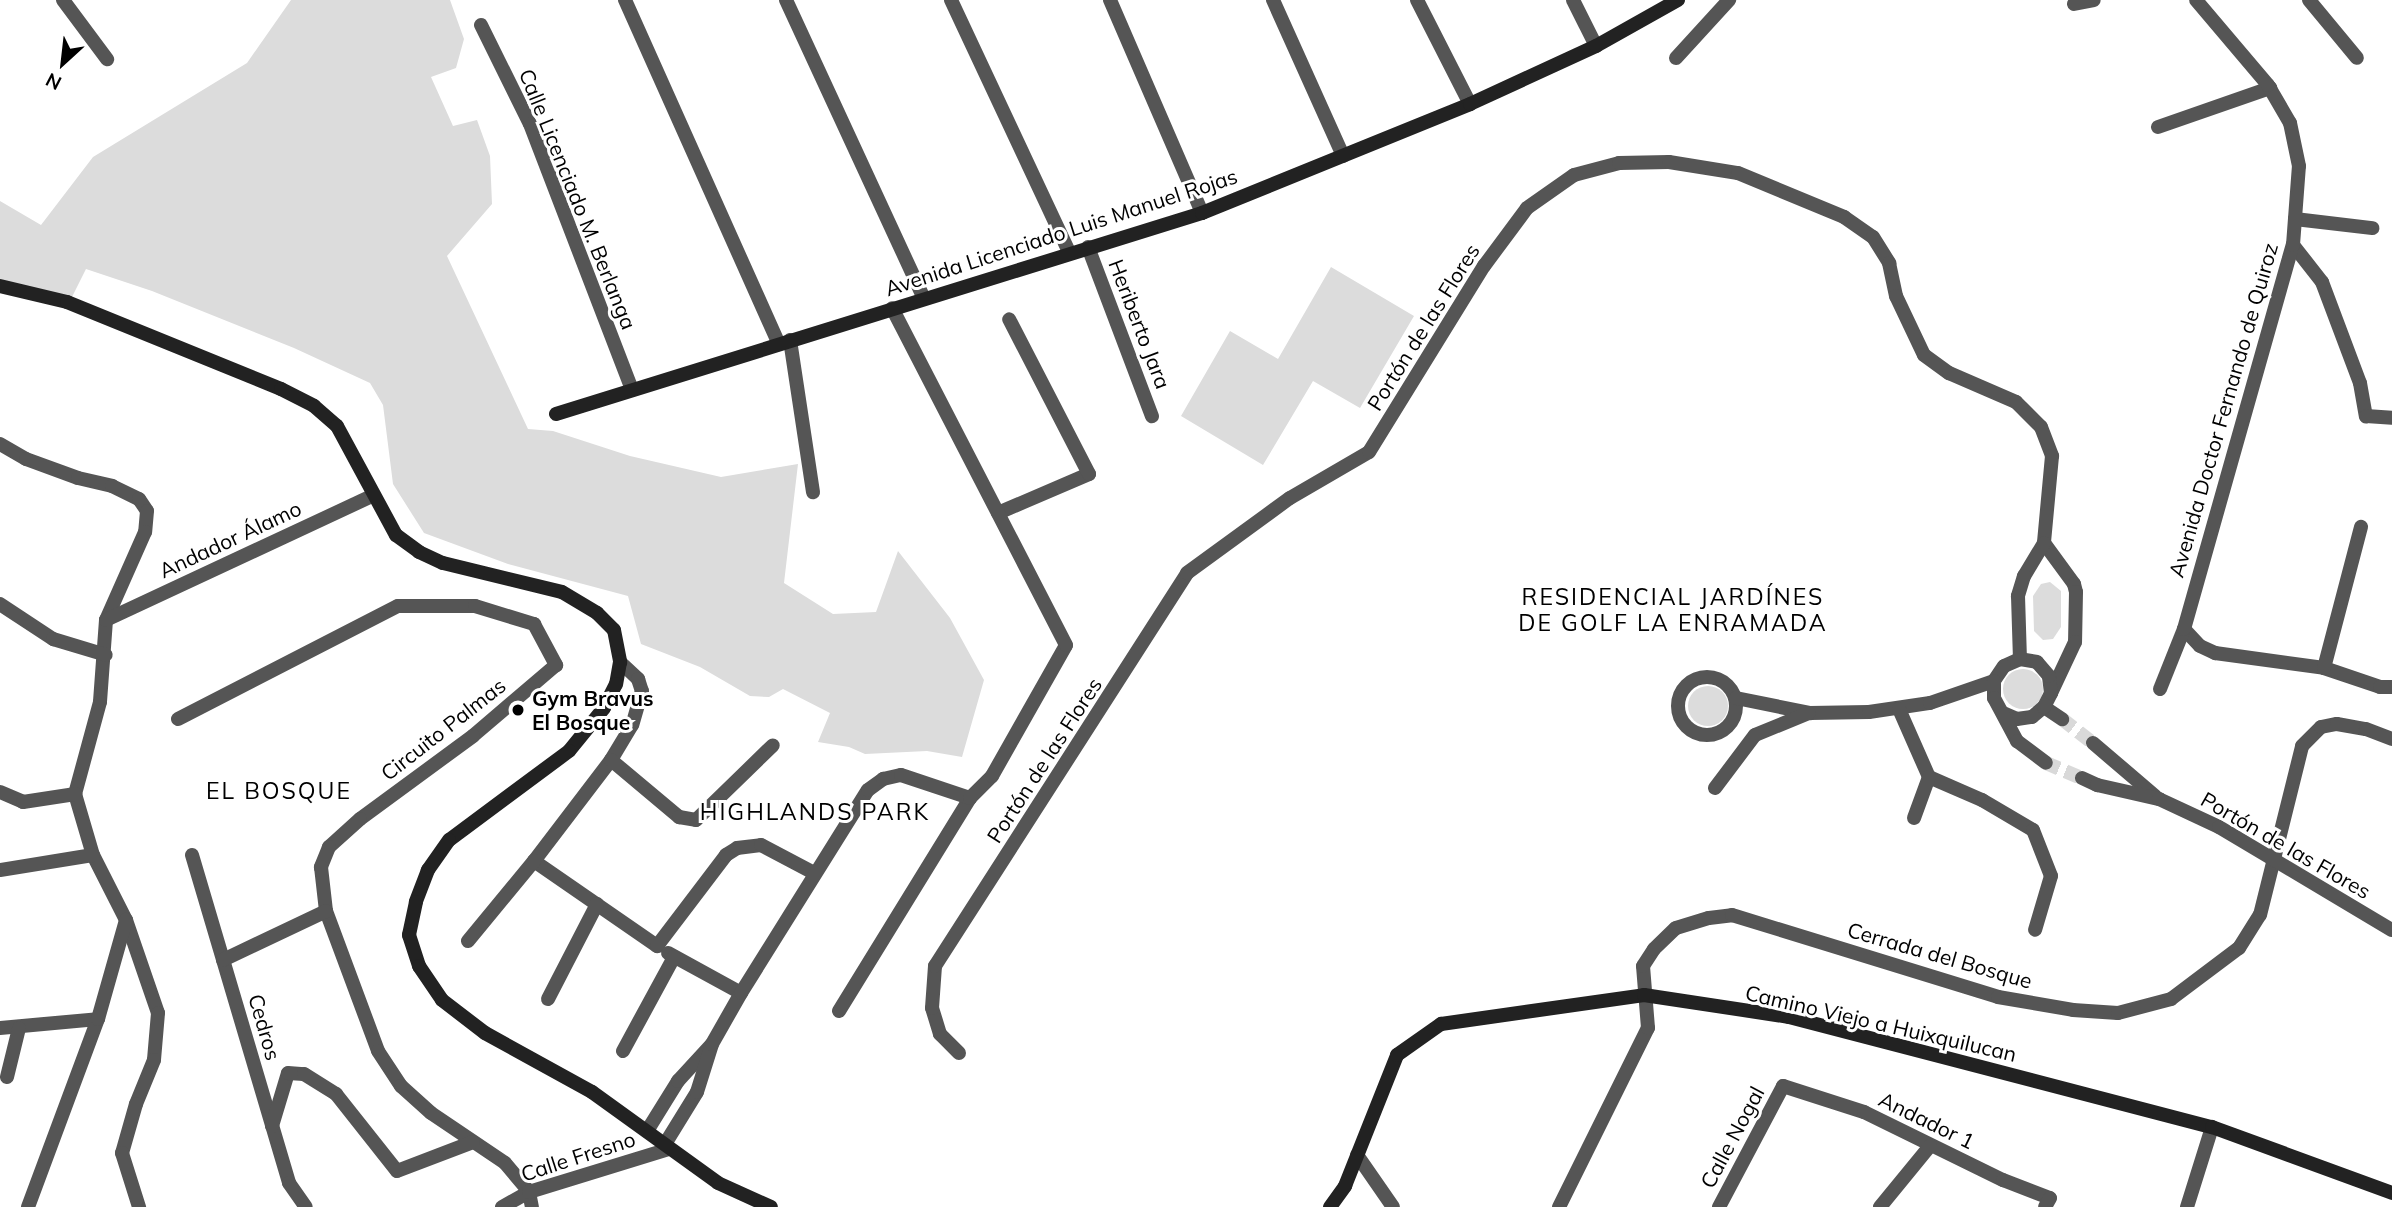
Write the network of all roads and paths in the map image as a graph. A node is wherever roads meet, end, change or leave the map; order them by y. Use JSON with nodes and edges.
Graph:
{"nodes":[{"id":1,"x":63,"y":0,"type":"edge"},
{"id":2,"x":625,"y":0,"type":"edge"},
{"id":3,"x":786,"y":0,"type":"edge"},
{"id":4,"x":951,"y":0,"type":"edge"},
{"id":5,"x":1110,"y":0,"type":"edge"},
{"id":6,"x":1273,"y":0,"type":"edge"},
{"id":7,"x":1417,"y":0,"type":"edge"},
{"id":8,"x":1573,"y":0,"type":"edge"},
{"id":9,"x":1678,"y":0,"type":"edge"},
{"id":10,"x":1729,"y":0,"type":"edge"},
{"id":11,"x":2094,"y":0,"type":"edge"},
{"id":12,"x":2196,"y":0,"type":"edge"},
{"id":13,"x":2309,"y":0,"type":"edge"},
{"id":14,"x":2074,"y":4,"type":"dead end"},
{"id":15,"x":481,"y":25,"type":"dead end"},
{"id":16,"x":1596,"y":46,"type":"junction"},
{"id":17,"x":1676,"y":58,"type":"dead end"},
{"id":18,"x":2357,"y":58,"type":"dead end"},
{"id":19,"x":107,"y":59,"type":"dead end"},
{"id":20,"x":2270,"y":88,"type":"junction"},
{"id":21,"x":1470,"y":104,"type":"junction"},
{"id":22,"x":2158,"y":127,"type":"dead end"},
{"id":23,"x":1343,"y":156,"type":"junction"},
{"id":24,"x":1202,"y":213,"type":"junction"},
{"id":25,"x":2295,"y":219,"type":"junction"},
{"id":26,"x":2372,"y":228,"type":"dead end"},
{"id":27,"x":2293,"y":245,"type":"junction"},
{"id":28,"x":1088,"y":247,"type":"junction"},
{"id":29,"x":1069,"y":253,"type":"junction"},
{"id":30,"x":0,"y":286,"type":"edge"},
{"id":31,"x":924,"y":298,"type":"junction"},
{"id":32,"x":892,"y":308,"type":"junction"},
{"id":33,"x":1009,"y":319,"type":"dead end"},
{"id":34,"x":785,"y":342,"type":"junction"},
{"id":35,"x":632,"y":390,"type":"junction"},
{"id":36,"x":556,"y":414,"type":"dead end"},
{"id":37,"x":1152,"y":416,"type":"dead end"},
{"id":38,"x":2392,"y":418,"type":"edge"},
{"id":39,"x":0,"y":444,"type":"edge"},
{"id":40,"x":813,"y":492,"type":"dead end"},
{"id":41,"x":372,"y":496,"type":"junction"},
{"id":42,"x":998,"y":513,"type":"junction"},
{"id":43,"x":2361,"y":527,"type":"dead end"},
{"id":44,"x":2044,"y":543,"type":"junction"},
{"id":45,"x":0,"y":604,"type":"edge"},
{"id":46,"x":106,"y":621,"type":"junction"},
{"id":47,"x":2184,"y":629,"type":"junction"},
{"id":48,"x":106,"y":655,"type":"junction"},
{"id":49,"x":2020,"y":659,"type":"junction"},
{"id":50,"x":620,"y":662,"type":"junction"},
{"id":51,"x":2324,"y":668,"type":"junction"},
{"id":52,"x":1994,"y":681,"type":"junction"},
{"id":53,"x":2392,"y":687,"type":"edge"},
{"id":54,"x":2160,"y":689,"type":"dead end"},
{"id":55,"x":2051,"y":693,"type":"junction"},
{"id":56,"x":1736,"y":698,"type":"junction"},
{"id":57,"x":2044,"y":707,"type":"junction"},
{"id":58,"x":1899,"y":709,"type":"junction"},
{"id":59,"x":1810,"y":713,"type":"junction"},
{"id":60,"x":2003,"y":713,"type":"junction"},
{"id":61,"x":178,"y":719,"type":"dead end"},
{"id":62,"x":2062,"y":719,"type":"tunnel mouth"},
{"id":63,"x":2392,"y":739,"type":"edge"},
{"id":64,"x":2093,"y":743,"type":"tunnel mouth"},
{"id":65,"x":773,"y":746,"type":"dead end"},
{"id":66,"x":611,"y":760,"type":"junction"},
{"id":67,"x":2046,"y":763,"type":"tunnel mouth"},
{"id":68,"x":1929,"y":777,"type":"junction"},
{"id":69,"x":2082,"y":778,"type":"tunnel mouth"},
{"id":70,"x":1716,"y":788,"type":"dead end"},
{"id":71,"x":0,"y":792,"type":"edge"},
{"id":72,"x":75,"y":794,"type":"junction"},
{"id":73,"x":970,"y":798,"type":"junction"},
{"id":74,"x":2159,"y":799,"type":"junction"},
{"id":75,"x":1914,"y":818,"type":"dead end"},
{"id":76,"x":192,"y":855,"type":"dead end"},
{"id":77,"x":93,"y":856,"type":"junction"},
{"id":78,"x":534,"y":861,"type":"junction"},
{"id":79,"x":0,"y":870,"type":"edge"},
{"id":80,"x":814,"y":873,"type":"junction"},
{"id":81,"x":597,"y":904,"type":"junction"},
{"id":82,"x":326,"y":911,"type":"junction"},
{"id":83,"x":126,"y":920,"type":"junction"},
{"id":84,"x":2035,"y":930,"type":"dead end"},
{"id":85,"x":2392,"y":930,"type":"edge"},
{"id":86,"x":468,"y":941,"type":"dead end"},
{"id":87,"x":657,"y":946,"type":"junction"},
{"id":88,"x":674,"y":957,"type":"junction"},
{"id":89,"x":223,"y":960,"type":"junction"},
{"id":90,"x":741,"y":993,"type":"junction"},
{"id":91,"x":1644,"y":995,"type":"junction"},
{"id":92,"x":548,"y":999,"type":"dead end"},
{"id":93,"x":839,"y":1011,"type":"dead end"},
{"id":94,"x":98,"y":1019,"type":"junction"},
{"id":95,"x":0,"y":1028,"type":"edge"},
{"id":96,"x":19,"y":1028,"type":"junction"},
{"id":97,"x":712,"y":1045,"type":"junction"},
{"id":98,"x":623,"y":1051,"type":"dead end"},
{"id":99,"x":959,"y":1053,"type":"dead end"},
{"id":100,"x":7,"y":1077,"type":"dead end"},
{"id":101,"x":1783,"y":1086,"type":"joint"},
{"id":102,"x":272,"y":1126,"type":"junction"},
{"id":103,"x":2212,"y":1127,"type":"junction"},
{"id":104,"x":647,"y":1131,"type":"junction"},
{"id":105,"x":473,"y":1142,"type":"junction"},
{"id":106,"x":667,"y":1146,"type":"junction"},
{"id":107,"x":1930,"y":1146,"type":"junction"},
{"id":108,"x":1357,"y":1155,"type":"junction"},
{"id":109,"x":529,"y":1192,"type":"junction"},
{"id":110,"x":2392,"y":1193,"type":"edge"},
{"id":111,"x":749,"y":1202,"type":"edge"},
{"id":112,"x":2047,"y":1202,"type":"edge"},
{"id":113,"x":28,"y":1207,"type":"edge"},
{"id":114,"x":139,"y":1207,"type":"edge"},
{"id":115,"x":306,"y":1207,"type":"edge"},
{"id":116,"x":502,"y":1207,"type":"edge"},
{"id":117,"x":532,"y":1207,"type":"edge"},
{"id":118,"x":771,"y":1207,"type":"edge"},
{"id":119,"x":1330,"y":1207,"type":"edge"},
{"id":120,"x":1393,"y":1207,"type":"edge"},
{"id":121,"x":1559,"y":1207,"type":"edge"},
{"id":122,"x":1719,"y":1207,"type":"edge"},
{"id":123,"x":1880,"y":1207,"type":"edge"},
{"id":124,"x":2187,"y":1207,"type":"edge"}],
"edges":[{"from":1,"to":19,"type":"street"},
{"from":2,"to":34,"type":"street"},
{"from":3,"to":31,"type":"street"},
{"from":4,"to":29,"type":"street"},
{"from":5,"to":24,"type":"street"},
{"from":6,"to":23,"type":"street"},
{"from":7,"to":21,"type":"street"},
{"from":8,"to":16,"type":"street"},
{"from":9,"to":16,"type":"main road","name":"Avenida Licenciado Luis Manuel Rojas"},
{"from":10,"to":17,"type":"street"},
{"from":11,"to":14,"type":"street"},
{"from":12,"to":20,"type":"street","name":"Avenida Doctor Fernando de Quiroz"},
{"from":13,"to":18,"type":"street"},
{"from":15,"to":35,"type":"street","name":"Calle Licenciado M. Berlanga"},
{"from":16,"to":21,"type":"main road","name":"Avenida Licenciado Luis Manuel Rojas"},
{"from":20,"to":22,"type":"street"},
{"from":20,"to":25,"type":"street","name":"Avenida Doctor Fernando de Quiroz"},
{"from":21,"to":23,"type":"main road","name":"Avenida Licenciado Luis Manuel Rojas"},
{"from":23,"to":24,"type":"main road","name":"Avenida Licenciado Luis Manuel Rojas"},
{"from":24,"to":28,"type":"main road","name":"Avenida Licenciado Luis Manuel Rojas"},
{"from":25,"to":26,"type":"street"},
{"from":25,"to":27,"type":"street","name":"Avenida Doctor Fernando de Quiroz"},
{"from":27,"to":38,"type":"street"},
{"from":27,"to":47,"type":"street","name":"Avenida Doctor Fernando de Quiroz"},
{"from":28,"to":29,"type":"main road","name":"Avenida Licenciado Luis Manuel Rojas"},
{"from":28,"to":37,"type":"street","name":"Heriberto Jara"},
{"from":29,"to":31,"type":"main road","name":"Avenida Licenciado Luis Manuel Rojas"},
{"from":30,"to":41,"type":"main road"},
{"from":31,"to":32,"type":"main road","name":"Avenida Licenciado Luis Manuel Rojas"},
{"from":32,"to":34,"type":"main road","name":"Avenida Licenciado Luis Manuel Rojas"},
{"from":32,"to":42,"type":"street"},
{"from":33,"to":42,"type":"street"},
{"from":34,"to":35,"type":"main road","name":"Avenida Licenciado Luis Manuel Rojas"},
{"from":34,"to":40,"type":"street"},
{"from":35,"to":36,"type":"main road","name":"Avenida Licenciado Luis Manuel Rojas"},
{"from":39,"to":46,"type":"street"},
{"from":41,"to":46,"type":"street","name":"Andador Álamo"},
{"from":41,"to":50,"type":"main road"},
{"from":42,"to":73,"type":"street"},
{"from":43,"to":51,"type":"street"},
{"from":44,"to":49,"type":"street","name":"Portón de las Flores"},
{"from":44,"to":55,"type":"street"},
{"from":44,"to":99,"type":"street","name":"Portón de las Flores"},
{"from":45,"to":48,"type":"street"},
{"from":46,"to":48,"type":"street"},
{"from":47,"to":51,"type":"street"},
{"from":47,"to":54,"type":"street","name":"Avenida Doctor Fernando de Quiroz"},
{"from":48,"to":72,"type":"street"},
{"from":49,"to":52,"type":"street"},
{"from":49,"to":55,"type":"street"},
{"from":50,"to":66,"type":"street"},
{"from":50,"to":104,"type":"main road"},
{"from":51,"to":53,"type":"street"},
{"from":52,"to":58,"type":"street"},
{"from":52,"to":60,"type":"street"},
{"from":55,"to":57,"type":"street"},
{"from":56,"to":56,"type":"street"},
{"from":56,"to":59,"type":"street"},
{"from":57,"to":60,"type":"street"},
{"from":57,"to":62,"type":"street"},
{"from":58,"to":59,"type":"street"},
{"from":58,"to":68,"type":"street"},
{"from":59,"to":70,"type":"street"},
{"from":60,"to":67,"type":"street"},
{"from":61,"to":82,"type":"street","name":"Circuito Palmas"},
{"from":63,"to":91,"type":"street","name":"Cerrada del Bosque"},
{"from":64,"to":74,"type":"street","name":"Portón de las Flores"},
{"from":65,"to":66,"type":"street"},
{"from":66,"to":78,"type":"street"},
{"from":68,"to":75,"type":"street"},
{"from":68,"to":84,"type":"street"},
{"from":69,"to":74,"type":"street","name":"Portón de las Flores"},
{"from":71,"to":72,"type":"street"},
{"from":72,"to":77,"type":"street"},
{"from":73,"to":80,"type":"street"},
{"from":73,"to":93,"type":"street"},
{"from":74,"to":85,"type":"street","name":"Portón de las Flores","bridge":true},
{"from":76,"to":89,"type":"street","name":"Cedros"},
{"from":77,"to":79,"type":"street"},
{"from":77,"to":83,"type":"street"},
{"from":78,"to":81,"type":"street"},
{"from":78,"to":86,"type":"street"},
{"from":80,"to":87,"type":"street"},
{"from":80,"to":90,"type":"street"},
{"from":81,"to":87,"type":"street"},
{"from":81,"to":92,"type":"street"},
{"from":82,"to":89,"type":"street"},
{"from":82,"to":105,"type":"street","name":"Circuito Palmas"},
{"from":83,"to":94,"type":"street"},
{"from":83,"to":114,"type":"street"},
{"from":87,"to":88,"type":"street"},
{"from":88,"to":90,"type":"street"},
{"from":88,"to":98,"type":"street"},
{"from":89,"to":102,"type":"street","name":"Cedros"},
{"from":90,"to":97,"type":"street"},
{"from":91,"to":103,"type":"main road","name":"Camino Viejo a Huixquilucan"},
{"from":91,"to":108,"type":"main road","name":"Camino Viejo a Huixquilucan"},
{"from":91,"to":121,"type":"street","name":"Cerrada del Bosque"},
{"from":94,"to":96,"type":"street"},
{"from":94,"to":113,"type":"street"},
{"from":95,"to":96,"type":"street"},
{"from":96,"to":100,"type":"street"},
{"from":97,"to":104,"type":"street"},
{"from":97,"to":106,"type":"street"},
{"from":101,"to":107,"type":"street","name":"Andador 1"},
{"from":101,"to":122,"type":"street","name":"Calle Nogal"},
{"from":102,"to":105,"type":"street"},
{"from":102,"to":115,"type":"street","name":"Cedros"},
{"from":103,"to":110,"type":"main road","name":"Camino Viejo a Huixquilucan"},
{"from":103,"to":124,"type":"street"},
{"from":104,"to":106,"type":"main road"},
{"from":105,"to":109,"type":"street","name":"Circuito Palmas"},
{"from":106,"to":109,"type":"street","name":"Calle Fresno"},
{"from":106,"to":111,"type":"main road"},
{"from":107,"to":112,"type":"street","name":"Andador 1"},
{"from":107,"to":123,"type":"street"},
{"from":108,"to":119,"type":"main road","name":"Camino Viejo a Huixquilucan"},
{"from":108,"to":120,"type":"street"},
{"from":109,"to":116,"type":"street","name":"Calle Fresno"},
{"from":109,"to":117,"type":"street","name":"Circuito Palmas"},
{"from":111,"to":118,"type":"main road"}]}
